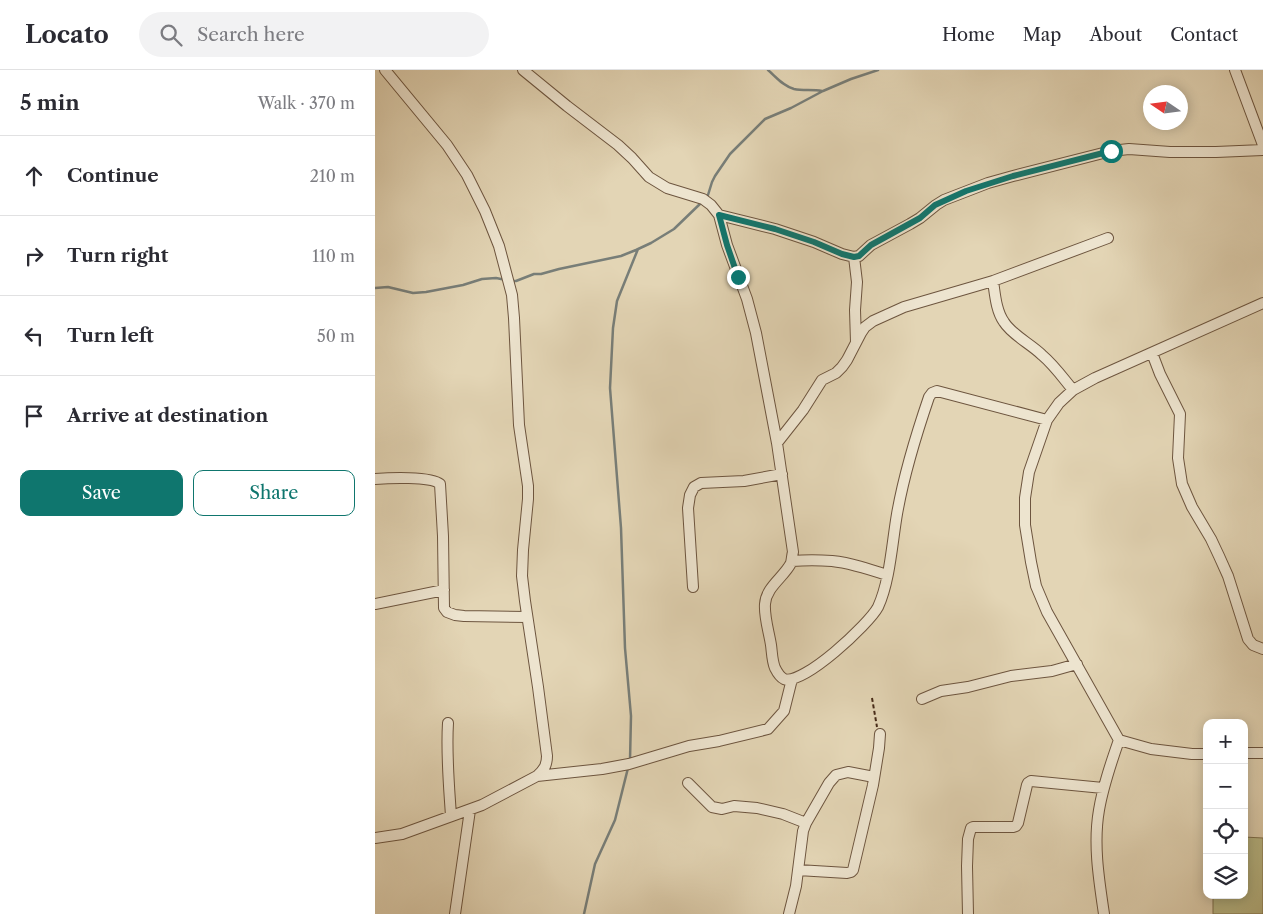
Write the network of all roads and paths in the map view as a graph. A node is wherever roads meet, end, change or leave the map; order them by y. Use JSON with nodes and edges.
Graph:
{"nodes":[{"id":1,"x":385,"y":70,"type":"edge"},
{"id":2,"x":523,"y":70,"type":"edge"},
{"id":3,"x":1235,"y":70,"type":"edge"},
{"id":4,"x":1263,"y":145,"type":"edge"},
{"id":5,"x":1263,"y":150,"type":"edge"},
{"id":6,"x":719,"y":215,"type":"junction"},
{"id":7,"x":1108,"y":238,"type":"dead end"},
{"id":8,"x":854,"y":257,"type":"junction"},
{"id":9,"x":993,"y":281,"type":"junction"},
{"id":10,"x":1263,"y":303,"type":"edge"},
{"id":11,"x":856,"y":342,"type":"junction"},
{"id":12,"x":1152,"y":353,"type":"junction"},
{"id":13,"x":1073,"y":390,"type":"junction"},
{"id":14,"x":1047,"y":420,"type":"junction"},
{"id":15,"x":777,"y":443,"type":"junction"},
{"id":16,"x":782,"y":474,"type":"junction"},
{"id":17,"x":375,"y":479,"type":"edge"},
{"id":18,"x":792,"y":561,"type":"junction"},
{"id":19,"x":887,"y":575,"type":"junction"},
{"id":20,"x":693,"y":587,"type":"dead end"},
{"id":21,"x":444,"y":590,"type":"junction"},
{"id":22,"x":375,"y":604,"type":"edge"},
{"id":23,"x":527,"y":618,"type":"junction"},
{"id":24,"x":1263,"y":649,"type":"edge"},
{"id":25,"x":1077,"y":664,"type":"junction"},
{"id":26,"x":792,"y":680,"type":"junction"},
{"id":27,"x":872,"y":698,"type":"dead end"},
{"id":28,"x":922,"y":699,"type":"dead end"},
{"id":29,"x":448,"y":723,"type":"dead end"},
{"id":30,"x":879,"y":734,"type":"joint"},
{"id":31,"x":1119,"y":740,"type":"junction"},
{"id":32,"x":1248,"y":753,"type":"edge"},
{"id":33,"x":1263,"y":753,"type":"edge"},
{"id":34,"x":1203,"y":754,"type":"edge"},
{"id":35,"x":537,"y":776,"type":"junction"},
{"id":36,"x":874,"y":777,"type":"junction"},
{"id":37,"x":688,"y":783,"type":"dead end"},
{"id":38,"x":1103,"y":788,"type":"junction"},
{"id":39,"x":470,"y":810,"type":"junction"},
{"id":40,"x":451,"y":816,"type":"junction"},
{"id":41,"x":806,"y":823,"type":"junction"},
{"id":42,"x":375,"y":838,"type":"edge"},
{"id":43,"x":798,"y":870,"type":"junction"},
{"id":44,"x":455,"y":914,"type":"edge"},
{"id":45,"x":789,"y":914,"type":"edge"},
{"id":46,"x":968,"y":914,"type":"edge"},
{"id":47,"x":1104,"y":914,"type":"edge"}],
"edges":[{"from":1,"to":23,"type":"street"},
{"from":2,"to":6,"type":"street"},
{"from":3,"to":4,"type":"street"},
{"from":5,"to":8,"type":"street"},
{"from":6,"to":8,"type":"street"},
{"from":6,"to":15,"type":"street"},
{"from":7,"to":9,"type":"street"},
{"from":8,"to":11,"type":"street"},
{"from":9,"to":11,"type":"street"},
{"from":9,"to":13,"type":"street"},
{"from":10,"to":12,"type":"street"},
{"from":11,"to":15,"type":"street"},
{"from":12,"to":13,"type":"street"},
{"from":12,"to":24,"type":"street"},
{"from":13,"to":14,"type":"street"},
{"from":14,"to":19,"type":"street"},
{"from":14,"to":25,"type":"street"},
{"from":15,"to":16,"type":"street"},
{"from":16,"to":18,"type":"street"},
{"from":16,"to":20,"type":"street"},
{"from":17,"to":21,"type":"street"},
{"from":18,"to":19,"type":"street"},
{"from":18,"to":26,"type":"street"},
{"from":19,"to":26,"type":"street"},
{"from":21,"to":22,"type":"street"},
{"from":21,"to":23,"type":"street"},
{"from":23,"to":35,"type":"street"},
{"from":25,"to":28,"type":"street"},
{"from":25,"to":31,"type":"street"},
{"from":26,"to":35,"type":"street"},
{"from":27,"to":30,"type":"path"},
{"from":29,"to":40,"type":"street"},
{"from":30,"to":36,"type":"street"},
{"from":31,"to":34,"type":"street"},
{"from":31,"to":38,"type":"street"},
{"from":32,"to":33,"type":"street"},
{"from":35,"to":39,"type":"street"},
{"from":36,"to":41,"type":"street"},
{"from":36,"to":43,"type":"street"},
{"from":37,"to":41,"type":"street"},
{"from":38,"to":46,"type":"street"},
{"from":38,"to":47,"type":"street"},
{"from":39,"to":40,"type":"street"},
{"from":39,"to":44,"type":"street"},
{"from":40,"to":42,"type":"street"},
{"from":41,"to":43,"type":"street"},
{"from":43,"to":45,"type":"street"}]}
